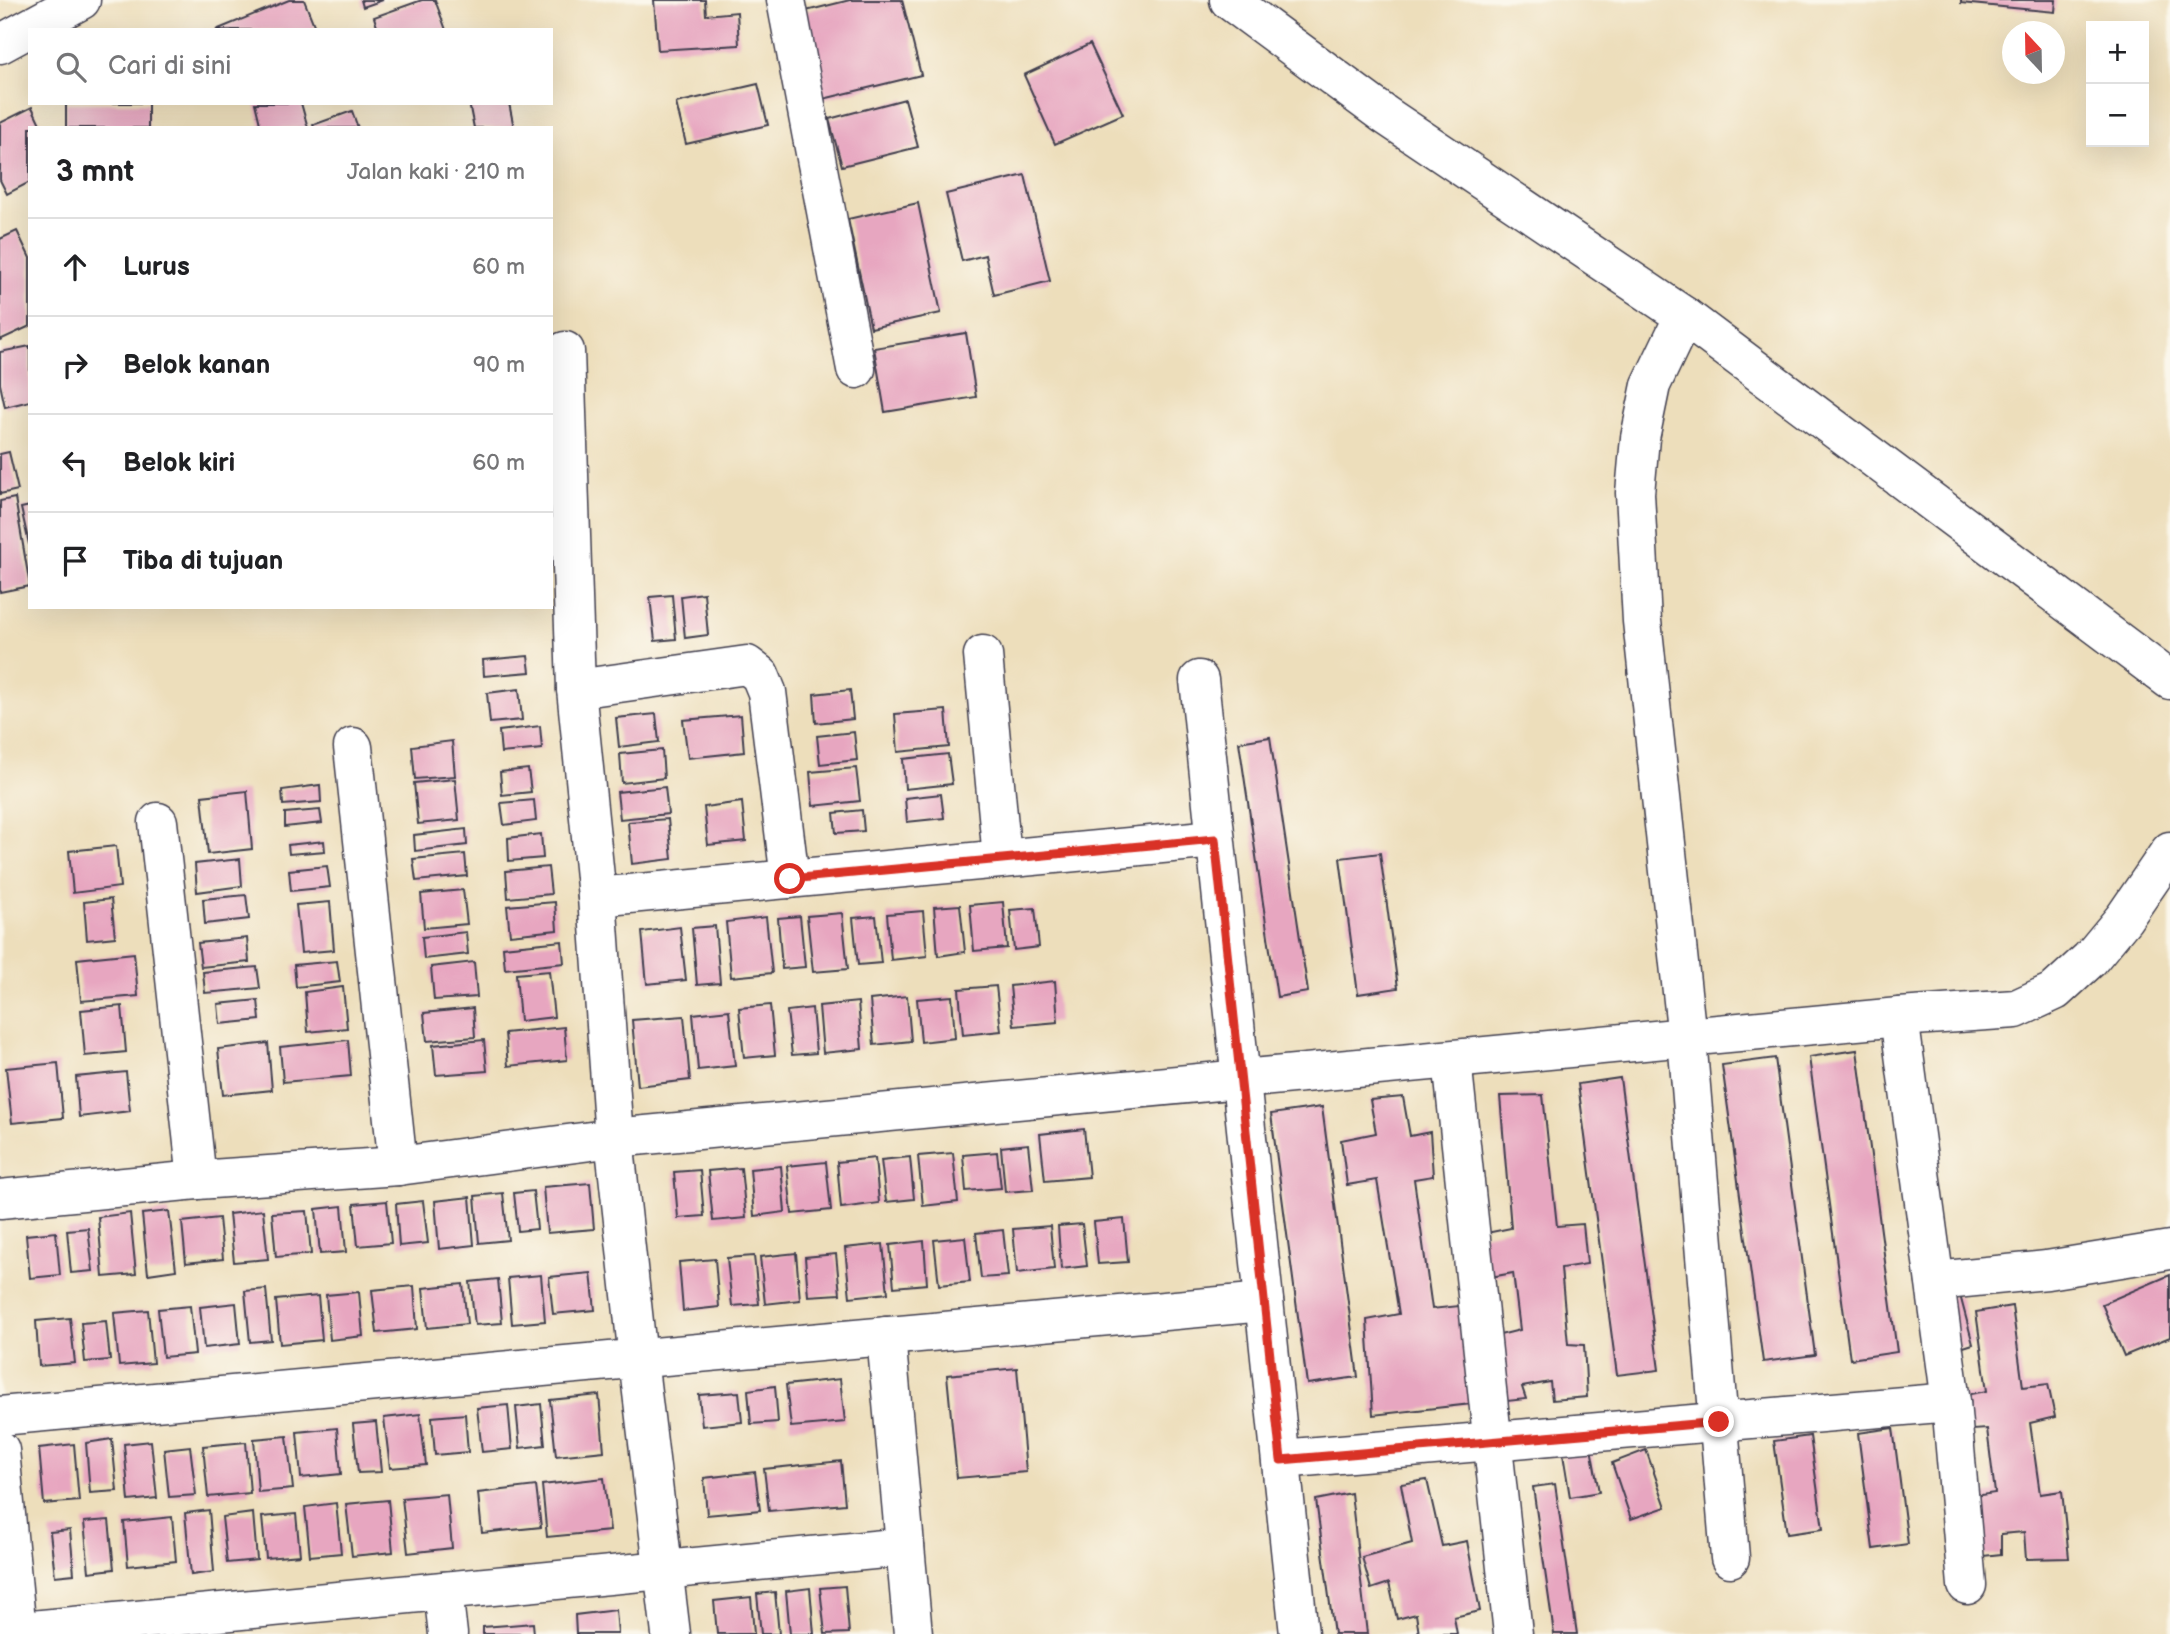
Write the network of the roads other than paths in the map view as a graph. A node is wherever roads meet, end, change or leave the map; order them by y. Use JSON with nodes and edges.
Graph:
{"nodes":[{"id":1,"x":786,"y":0,"type":"edge"},
{"id":2,"x":1229,"y":0,"type":"edge"},
{"id":3,"x":60,"y":6,"type":"edge"},
{"id":4,"x":0,"y":44,"type":"edge"},
{"id":5,"x":1684,"y":316,"type":"junction"},
{"id":6,"x":565,"y":351,"type":"dead end"},
{"id":7,"x":856,"y":369,"type":"dead end"},
{"id":8,"x":983,"y":655,"type":"dead end"},
{"id":9,"x":1199,"y":680,"type":"dead end"},
{"id":10,"x":2170,"y":680,"type":"edge"},
{"id":11,"x":576,"y":689,"type":"junction"},
{"id":12,"x":353,"y":747,"type":"dead end"},
{"id":13,"x":158,"y":822,"type":"dead end"},
{"id":14,"x":1215,"y":839,"type":"junction"},
{"id":15,"x":2170,"y":851,"type":"edge"},
{"id":16,"x":1002,"y":858,"type":"junction"},
{"id":17,"x":790,"y":879,"type":"junction"},
{"id":18,"x":597,"y":897,"type":"junction"},
{"id":19,"x":1899,"y":1017,"type":"junction"},
{"id":20,"x":1687,"y":1038,"type":"junction"},
{"id":21,"x":1452,"y":1060,"type":"junction"},
{"id":22,"x":1241,"y":1079,"type":"junction"},
{"id":23,"x":614,"y":1138,"type":"junction"},
{"id":24,"x":398,"y":1166,"type":"junction"},
{"id":25,"x":197,"y":1180,"type":"junction"},
{"id":26,"x":0,"y":1199,"type":"edge"},
{"id":27,"x":2170,"y":1250,"type":"edge"},
{"id":28,"x":1935,"y":1281,"type":"junction"},
{"id":29,"x":1264,"y":1302,"type":"junction"},
{"id":30,"x":886,"y":1336,"type":"junction"},
{"id":31,"x":638,"y":1359,"type":"junction"},
{"id":32,"x":1951,"y":1402,"type":"junction"},
{"id":33,"x":0,"y":1416,"type":"edge"},
{"id":34,"x":1719,"y":1422,"type":"junction"},
{"id":35,"x":1492,"y":1441,"type":"junction"},
{"id":36,"x":0,"y":1450,"type":"edge"},
{"id":37,"x":1281,"y":1460,"type":"junction"},
{"id":38,"x":905,"y":1547,"type":"junction"},
{"id":39,"x":1730,"y":1558,"type":"dead end"},
{"id":40,"x":665,"y":1570,"type":"junction"},
{"id":41,"x":1966,"y":1585,"type":"dead end"},
{"id":42,"x":443,"y":1591,"type":"junction"},
{"id":43,"x":235,"y":1622,"type":"edge"},
{"id":44,"x":8,"y":1632,"type":"edge"},
{"id":45,"x":448,"y":1634,"type":"edge"},
{"id":46,"x":671,"y":1634,"type":"edge"},
{"id":47,"x":913,"y":1634,"type":"edge"},
{"id":48,"x":1299,"y":1634,"type":"edge"},
{"id":49,"x":1513,"y":1634,"type":"edge"}],
"edges":[{"from":1,"to":7,"type":"street"},
{"from":2,"to":5,"type":"street"},
{"from":3,"to":4,"type":"street"},
{"from":5,"to":10,"type":"street"},
{"from":5,"to":20,"type":"street"},
{"from":6,"to":11,"type":"street"},
{"from":8,"to":16,"type":"street"},
{"from":9,"to":14,"type":"street"},
{"from":11,"to":17,"type":"street"},
{"from":11,"to":18,"type":"street"},
{"from":12,"to":24,"type":"street"},
{"from":13,"to":25,"type":"street"},
{"from":14,"to":16,"type":"street"},
{"from":14,"to":22,"type":"street"},
{"from":15,"to":19,"type":"street"},
{"from":16,"to":17,"type":"street"},
{"from":17,"to":18,"type":"street"},
{"from":18,"to":23,"type":"street"},
{"from":19,"to":20,"type":"street"},
{"from":19,"to":28,"type":"street"},
{"from":20,"to":21,"type":"street"},
{"from":20,"to":34,"type":"street"},
{"from":21,"to":22,"type":"street"},
{"from":21,"to":35,"type":"street"},
{"from":22,"to":23,"type":"street"},
{"from":22,"to":29,"type":"street"},
{"from":23,"to":24,"type":"street"},
{"from":23,"to":31,"type":"street"},
{"from":24,"to":25,"type":"street"},
{"from":25,"to":26,"type":"street"},
{"from":27,"to":28,"type":"street"},
{"from":28,"to":32,"type":"street"},
{"from":29,"to":30,"type":"street"},
{"from":29,"to":37,"type":"street"},
{"from":30,"to":31,"type":"street"},
{"from":30,"to":38,"type":"street"},
{"from":31,"to":33,"type":"street"},
{"from":31,"to":40,"type":"street"},
{"from":32,"to":34,"type":"street"},
{"from":32,"to":41,"type":"street"},
{"from":34,"to":35,"type":"street"},
{"from":34,"to":39,"type":"street"},
{"from":35,"to":37,"type":"street"},
{"from":35,"to":49,"type":"street"},
{"from":36,"to":44,"type":"street"},
{"from":37,"to":48,"type":"street"},
{"from":38,"to":40,"type":"street"},
{"from":38,"to":47,"type":"street"},
{"from":40,"to":42,"type":"street"},
{"from":40,"to":46,"type":"street"},
{"from":42,"to":43,"type":"street"},
{"from":42,"to":45,"type":"street"},
{"from":43,"to":44,"type":"street"}]}
